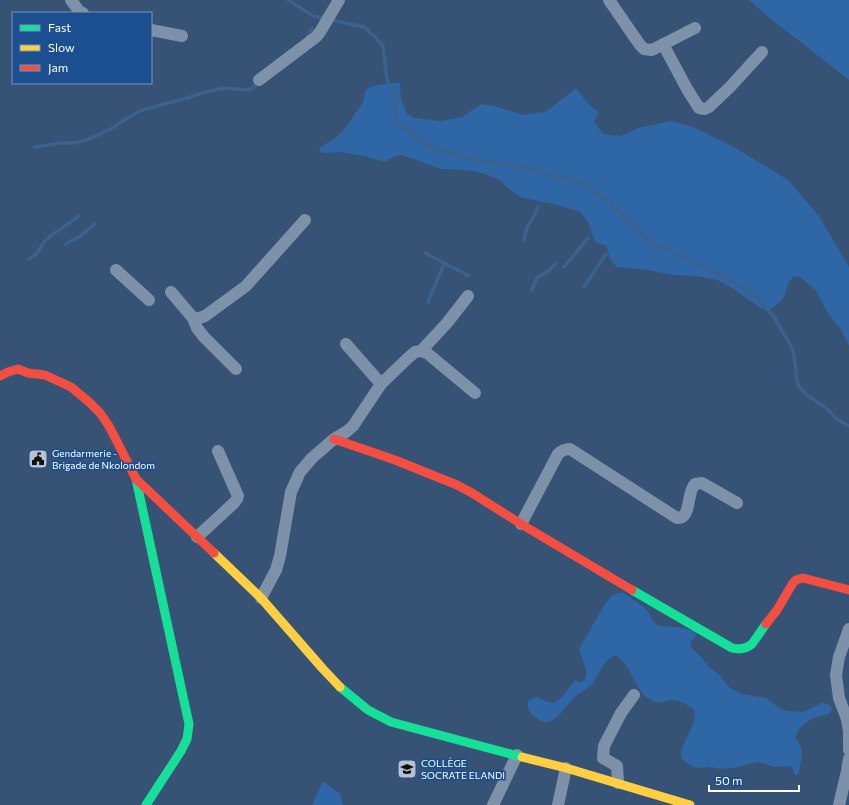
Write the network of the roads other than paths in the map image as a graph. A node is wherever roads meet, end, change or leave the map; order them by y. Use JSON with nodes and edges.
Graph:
{"nodes":[{"id":1,"x":72,"y":0,"type":"edge"},
{"id":2,"x":609,"y":0,"type":"edge"},
{"id":3,"x":338,"y":3,"type":"edge"},
{"id":4,"x":81,"y":12,"type":"edge"},
{"id":5,"x":695,"y":28,"type":"dead end"},
{"id":6,"x":152,"y":30,"type":"edge"},
{"id":7,"x":182,"y":36,"type":"dead end"},
{"id":8,"x":663,"y":44,"type":"junction"},
{"id":9,"x":762,"y":52,"type":"dead end"},
{"id":10,"x":259,"y":80,"type":"dead end"},
{"id":11,"x":305,"y":220,"type":"dead end"},
{"id":12,"x":116,"y":270,"type":"dead end"},
{"id":13,"x":171,"y":292,"type":"dead end"},
{"id":14,"x":468,"y":296,"type":"dead end"},
{"id":15,"x":149,"y":300,"type":"dead end"},
{"id":16,"x":193,"y":318,"type":"junction"},
{"id":17,"x":346,"y":344,"type":"dead end"},
{"id":18,"x":422,"y":351,"type":"junction"},
{"id":19,"x":236,"y":369,"type":"dead end"},
{"id":20,"x":3,"y":370,"type":"edge"},
{"id":21,"x":381,"y":384,"type":"junction"},
{"id":22,"x":475,"y":393,"type":"dead end"},
{"id":23,"x":334,"y":439,"type":"junction"},
{"id":24,"x":218,"y":451,"type":"dead end"},
{"id":25,"x":136,"y":479,"type":"junction"},
{"id":26,"x":737,"y":503,"type":"dead end"},
{"id":27,"x":521,"y":524,"type":"junction"},
{"id":28,"x":197,"y":536,"type":"junction"},
{"id":29,"x":849,"y":590,"type":"edge"},
{"id":30,"x":261,"y":598,"type":"junction"},
{"id":31,"x":849,"y":629,"type":"edge"},
{"id":32,"x":634,"y":695,"type":"dead end"},
{"id":33,"x":849,"y":750,"type":"edge"},
{"id":34,"x":517,"y":755,"type":"junction"},
{"id":35,"x":849,"y":759,"type":"edge"},
{"id":36,"x":566,"y":768,"type":"junction"},
{"id":37,"x":618,"y":783,"type":"junction"},
{"id":38,"x":146,"y":805,"type":"edge"},
{"id":39,"x":493,"y":805,"type":"edge"},
{"id":40,"x":558,"y":805,"type":"edge"},
{"id":41,"x":690,"y":805,"type":"edge"},
{"id":42,"x":839,"y":805,"type":"edge"}],
"edges":[{"from":1,"to":4,"type":"street"},
{"from":2,"to":8,"type":"street"},
{"from":3,"to":10,"type":"street"},
{"from":5,"to":8,"type":"street"},
{"from":6,"to":7,"type":"street"},
{"from":8,"to":9,"type":"street"},
{"from":11,"to":16,"type":"street"},
{"from":12,"to":15,"type":"street"},
{"from":13,"to":16,"type":"street"},
{"from":14,"to":18,"type":"street"},
{"from":16,"to":19,"type":"street"},
{"from":17,"to":21,"type":"street"},
{"from":18,"to":21,"type":"street"},
{"from":18,"to":22,"type":"street"},
{"from":20,"to":25,"type":"street"},
{"from":21,"to":23,"type":"street"},
{"from":23,"to":27,"type":"street"},
{"from":23,"to":30,"type":"street"},
{"from":24,"to":28,"type":"street"},
{"from":25,"to":28,"type":"street"},
{"from":25,"to":38,"type":"street"},
{"from":26,"to":27,"type":"street"},
{"from":27,"to":29,"type":"street"},
{"from":28,"to":30,"type":"street"},
{"from":30,"to":34,"type":"street"},
{"from":31,"to":33,"type":"street"},
{"from":32,"to":37,"type":"street"},
{"from":34,"to":36,"type":"street"},
{"from":34,"to":39,"type":"street"},
{"from":35,"to":42,"type":"street"},
{"from":36,"to":37,"type":"street"},
{"from":36,"to":40,"type":"street"},
{"from":37,"to":41,"type":"street"}]}
